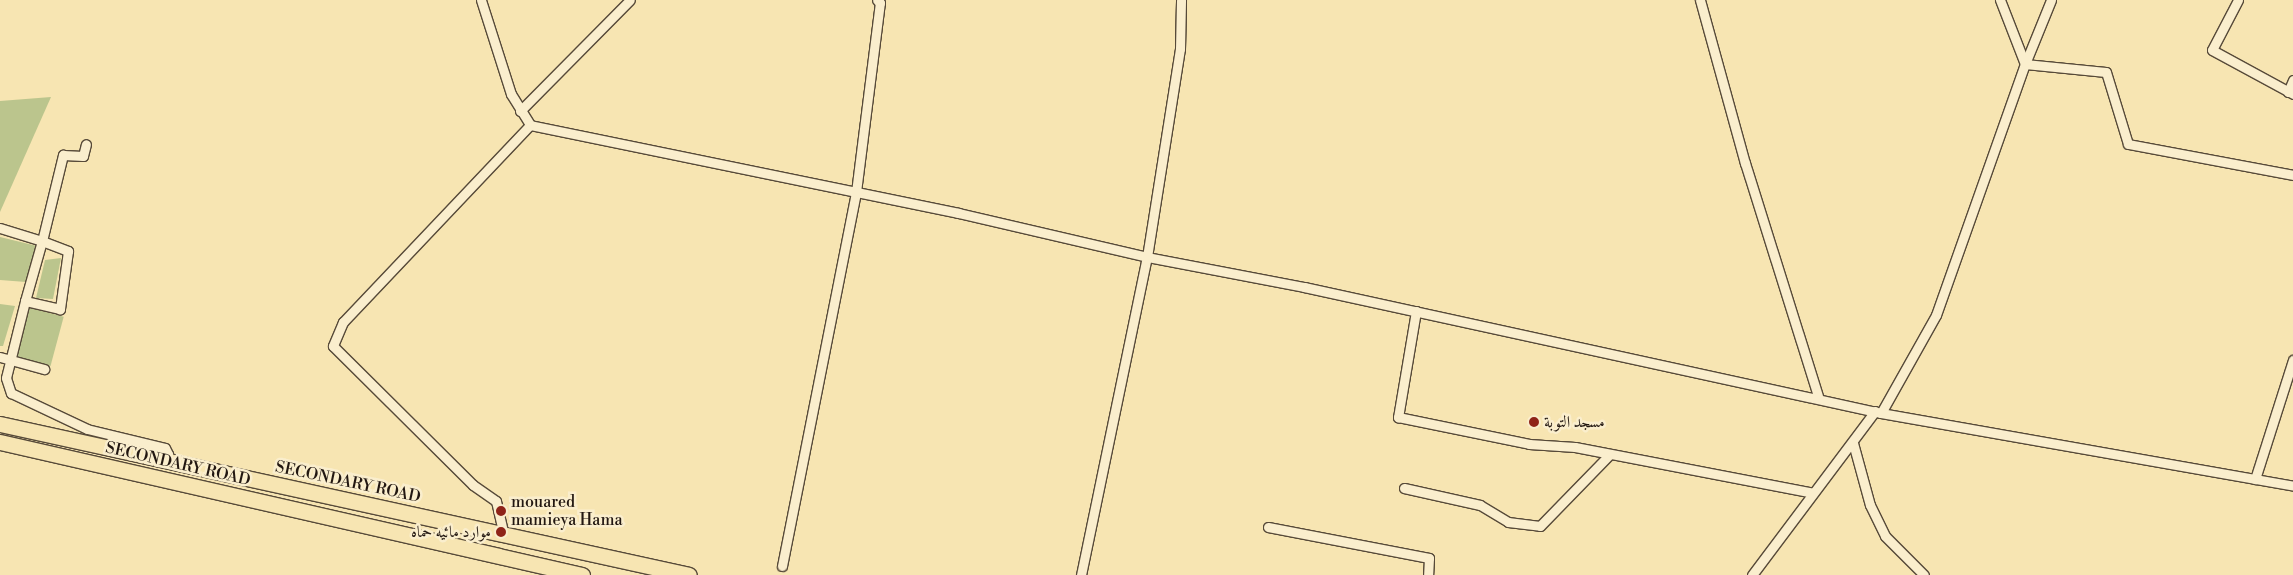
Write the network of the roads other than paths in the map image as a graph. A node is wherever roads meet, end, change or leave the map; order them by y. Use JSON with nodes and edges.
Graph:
{"nodes":[{"id":1,"x":481,"y":0,"type":"edge"},
{"id":2,"x":630,"y":0,"type":"edge"},
{"id":3,"x":877,"y":0,"type":"edge"},
{"id":4,"x":1181,"y":0,"type":"edge"},
{"id":5,"x":1700,"y":0,"type":"edge"},
{"id":6,"x":2000,"y":0,"type":"edge"},
{"id":7,"x":2051,"y":0,"type":"edge"},
{"id":8,"x":2238,"y":0,"type":"edge"},
{"id":9,"x":2025,"y":64,"type":"junction"},
{"id":10,"x":2293,"y":80,"type":"edge"},
{"id":11,"x":2290,"y":93,"type":"edge"},
{"id":12,"x":520,"y":110,"type":"junction"},
{"id":13,"x":530,"y":125,"type":"junction"},
{"id":14,"x":86,"y":144,"type":"dead end"},
{"id":15,"x":2293,"y":175,"type":"edge"},
{"id":16,"x":856,"y":192,"type":"junction"},
{"id":17,"x":0,"y":228,"type":"edge"},
{"id":18,"x":42,"y":242,"type":"junction"},
{"id":19,"x":1147,"y":257,"type":"junction"},
{"id":20,"x":25,"y":301,"type":"junction"},
{"id":21,"x":1416,"y":311,"type":"junction"},
{"id":22,"x":0,"y":357,"type":"edge"},
{"id":23,"x":10,"y":360,"type":"junction"},
{"id":24,"x":2293,"y":360,"type":"edge"},
{"id":25,"x":44,"y":368,"type":"dead end"},
{"id":26,"x":1818,"y":396,"type":"junction"},
{"id":27,"x":1878,"y":412,"type":"junction"},
{"id":28,"x":0,"y":424,"type":"edge"},
{"id":29,"x":0,"y":442,"type":"edge"},
{"id":30,"x":1853,"y":443,"type":"junction"},
{"id":31,"x":1610,"y":454,"type":"junction"},
{"id":32,"x":167,"y":463,"type":"junction"},
{"id":33,"x":2255,"y":479,"type":"junction"},
{"id":34,"x":2293,"y":486,"type":"edge"},
{"id":35,"x":1404,"y":488,"type":"dead end"},
{"id":36,"x":1813,"y":493,"type":"junction"},
{"id":37,"x":1268,"y":527,"type":"dead end"},
{"id":38,"x":503,"y":532,"type":"junction"},
{"id":39,"x":782,"y":566,"type":"dead end"},
{"id":40,"x":553,"y":572,"type":"edge"},
{"id":41,"x":582,"y":575,"type":"edge"},
{"id":42,"x":689,"y":575,"type":"edge"},
{"id":43,"x":1081,"y":575,"type":"edge"},
{"id":44,"x":1428,"y":575,"type":"edge"},
{"id":45,"x":1752,"y":575,"type":"edge"},
{"id":46,"x":1924,"y":575,"type":"edge"}],
"edges":[{"from":1,"to":12,"type":"street"},
{"from":2,"to":12,"type":"street"},
{"from":3,"to":16,"type":"street"},
{"from":4,"to":19,"type":"street"},
{"from":5,"to":26,"type":"street"},
{"from":6,"to":9,"type":"street"},
{"from":7,"to":9,"type":"street"},
{"from":8,"to":11,"type":"street"},
{"from":9,"to":15,"type":"street"},
{"from":9,"to":27,"type":"street"},
{"from":10,"to":11,"type":"street"},
{"from":12,"to":13,"type":"street"},
{"from":13,"to":16,"type":"street"},
{"from":13,"to":38,"type":"street"},
{"from":14,"to":18,"type":"street"},
{"from":16,"to":19,"type":"street"},
{"from":16,"to":39,"type":"street"},
{"from":17,"to":18,"type":"street"},
{"from":18,"to":20,"type":"street"},
{"from":18,"to":20,"type":"street"},
{"from":19,"to":21,"type":"street"},
{"from":19,"to":43,"type":"street"},
{"from":20,"to":23,"type":"street"},
{"from":21,"to":26,"type":"street"},
{"from":21,"to":31,"type":"street"},
{"from":22,"to":23,"type":"street"},
{"from":23,"to":25,"type":"street"},
{"from":23,"to":32,"type":"street"},
{"from":24,"to":33,"type":"street"},
{"from":26,"to":27,"type":"street"},
{"from":27,"to":30,"type":"street"},
{"from":27,"to":33,"type":"street"},
{"from":28,"to":32,"type":"main road","name":"SECONDARY ROAD"},
{"from":29,"to":40,"type":"main road","name":"SECONDARY ROAD"},
{"from":30,"to":36,"type":"street"},
{"from":30,"to":46,"type":"street"},
{"from":31,"to":35,"type":"street"},
{"from":31,"to":36,"type":"street"},
{"from":32,"to":38,"type":"main road","name":"SECONDARY ROAD"},
{"from":33,"to":34,"type":"street"},
{"from":36,"to":45,"type":"street"},
{"from":37,"to":44,"type":"street"},
{"from":38,"to":42,"type":"main road","name":"SECONDARY ROAD"},
{"from":40,"to":41,"type":"main road","name":"SECONDARY ROAD"}]}
